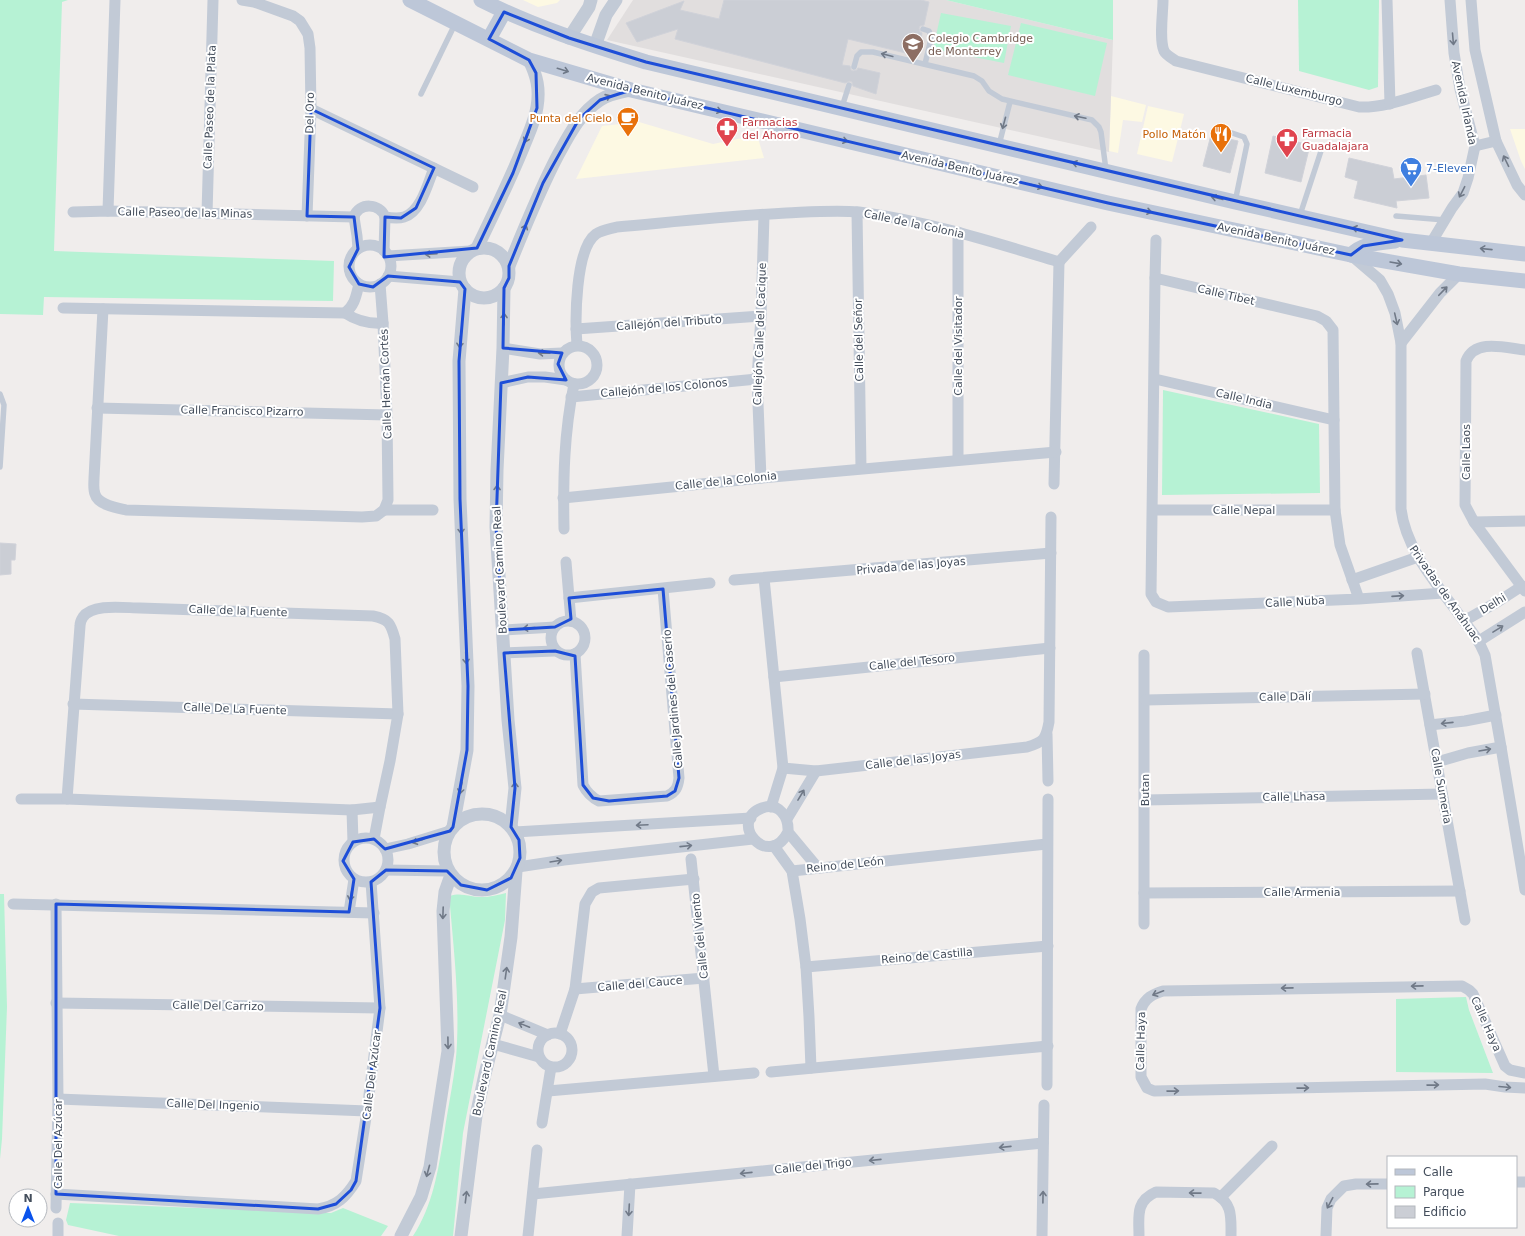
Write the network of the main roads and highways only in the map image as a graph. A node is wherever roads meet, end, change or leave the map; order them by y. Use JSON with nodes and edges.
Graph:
{"nodes":[{"id":1,"x":410,"y":0,"type":"edge"},
{"id":2,"x":481,"y":0,"type":"edge"},
{"id":3,"x":504,"y":12,"type":"junction"},
{"id":4,"x":488,"y":39,"type":"junction"},
{"id":5,"x":1402,"y":240,"type":"junction"},
{"id":6,"x":1525,"y":254,"type":"edge"},
{"id":7,"x":1351,"y":255,"type":"junction"},
{"id":8,"x":1525,"y":282,"type":"edge"}],
"edges":[{"from":1,"to":4,"type":"main road","name":"Avenida Benito Juárez"},
{"from":2,"to":3,"type":"main road"},
{"from":3,"to":4,"type":"main road"},
{"from":5,"to":3,"type":"main road","one_way":true},
{"from":4,"to":7,"type":"main road","name":"Avenida Benito Juárez","one_way":true},
{"from":6,"to":5,"type":"main road","one_way":true},
{"from":5,"to":7,"type":"main road"},
{"from":7,"to":8,"type":"main road","name":"Avenida Benito Juárez","one_way":true}]}
